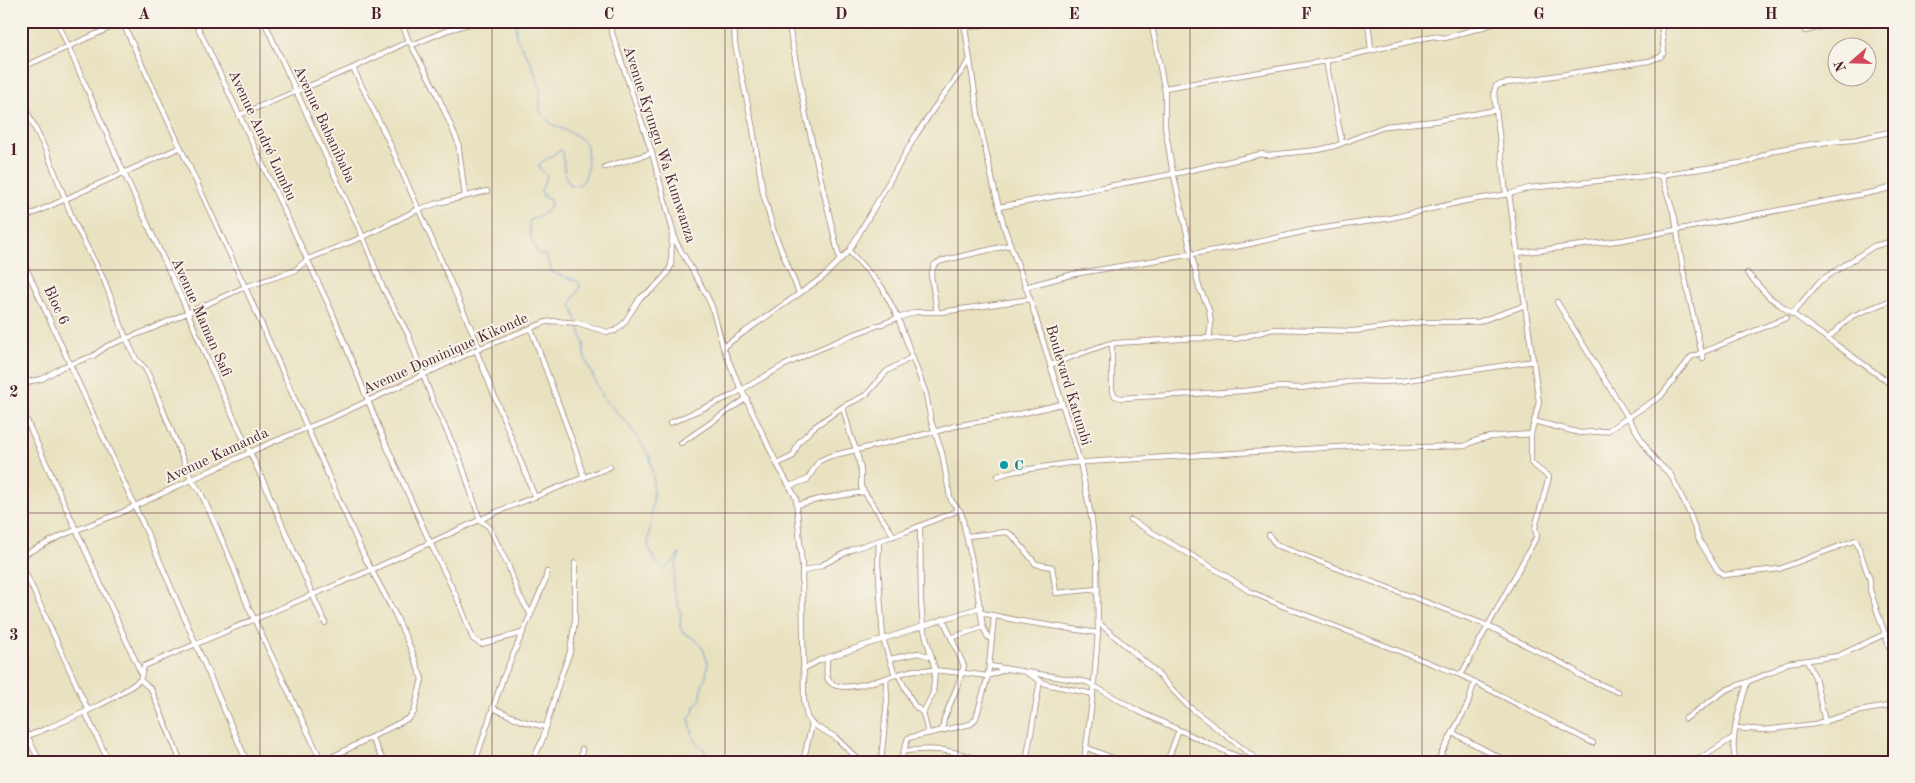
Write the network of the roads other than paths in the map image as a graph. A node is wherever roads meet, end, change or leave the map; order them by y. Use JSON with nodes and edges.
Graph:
{"nodes":[{"id":1,"x":57,"y":21,"type":"edge"},
{"id":2,"x":195,"y":21,"type":"edge"},
{"id":3,"x":264,"y":21,"type":"edge"},
{"id":4,"x":401,"y":21,"type":"edge"},
{"id":5,"x":479,"y":21,"type":"edge"},
{"id":6,"x":608,"y":21,"type":"edge"},
{"id":7,"x":734,"y":21,"type":"edge"},
{"id":8,"x":788,"y":21,"type":"edge"},
{"id":9,"x":964,"y":21,"type":"edge"},
{"id":10,"x":1002,"y":21,"type":"edge"},
{"id":11,"x":1151,"y":21,"type":"edge"},
{"id":12,"x":1368,"y":21,"type":"edge"},
{"id":13,"x":1482,"y":21,"type":"edge"},
{"id":14,"x":1503,"y":21,"type":"edge"},
{"id":15,"x":1661,"y":21,"type":"edge"},
{"id":16,"x":1845,"y":21,"type":"edge"},
{"id":17,"x":1851,"y":21,"type":"edge"},
{"id":18,"x":1862,"y":21,"type":"edge"},
{"id":19,"x":1869,"y":21,"type":"edge"},
{"id":20,"x":123,"y":22,"type":"edge"},
{"id":21,"x":1483,"y":27,"type":"junction"},
{"id":22,"x":966,"y":28,"type":"junction"},
{"id":23,"x":1805,"y":31,"type":"dead end"},
{"id":24,"x":410,"y":43,"type":"junction"},
{"id":25,"x":68,"y":46,"type":"junction"},
{"id":26,"x":1371,"y":50,"type":"junction"},
{"id":27,"x":970,"y":60,"type":"junction"},
{"id":28,"x":1326,"y":61,"type":"junction"},
{"id":29,"x":21,"y":68,"type":"edge"},
{"id":30,"x":353,"y":68,"type":"junction"},
{"id":31,"x":1165,"y":88,"type":"junction"},
{"id":32,"x":297,"y":92,"type":"junction"},
{"id":33,"x":21,"y":99,"type":"edge"},
{"id":34,"x":1496,"y":110,"type":"junction"},
{"id":35,"x":240,"y":115,"type":"junction"},
{"id":36,"x":1894,"y":131,"type":"edge"},
{"id":37,"x":1342,"y":143,"type":"junction"},
{"id":38,"x":181,"y":147,"type":"junction"},
{"id":39,"x":652,"y":153,"type":"junction"},
{"id":40,"x":605,"y":167,"type":"dead end"},
{"id":41,"x":124,"y":173,"type":"junction"},
{"id":42,"x":1174,"y":174,"type":"junction"},
{"id":43,"x":1662,"y":177,"type":"junction"},
{"id":44,"x":1894,"y":187,"type":"edge"},
{"id":45,"x":487,"y":191,"type":"dead end"},
{"id":46,"x":1508,"y":194,"type":"junction"},
{"id":47,"x":465,"y":196,"type":"junction"},
{"id":48,"x":65,"y":198,"type":"junction"},
{"id":49,"x":999,"y":207,"type":"junction"},
{"id":50,"x":417,"y":210,"type":"junction"},
{"id":51,"x":21,"y":219,"type":"edge"},
{"id":52,"x":671,"y":224,"type":"junction"},
{"id":53,"x":1677,"y":230,"type":"junction"},
{"id":54,"x":363,"y":236,"type":"junction"},
{"id":55,"x":1894,"y":240,"type":"edge"},
{"id":56,"x":1010,"y":245,"type":"junction"},
{"id":57,"x":849,"y":251,"type":"junction"},
{"id":58,"x":1518,"y":253,"type":"junction"},
{"id":59,"x":1192,"y":254,"type":"junction"},
{"id":60,"x":21,"y":257,"type":"edge"},
{"id":61,"x":308,"y":260,"type":"junction"},
{"id":62,"x":840,"y":261,"type":"junction"},
{"id":63,"x":1747,"y":274,"type":"dead end"},
{"id":64,"x":245,"y":287,"type":"junction"},
{"id":65,"x":1025,"y":287,"type":"junction"},
{"id":66,"x":799,"y":294,"type":"junction"},
{"id":67,"x":1030,"y":299,"type":"junction"},
{"id":68,"x":1894,"y":299,"type":"edge"},
{"id":69,"x":1557,"y":302,"type":"dead end"},
{"id":70,"x":1526,"y":305,"type":"junction"},
{"id":71,"x":937,"y":312,"type":"junction"},
{"id":72,"x":188,"y":313,"type":"junction"},
{"id":73,"x":1792,"y":314,"type":"junction"},
{"id":74,"x":898,"y":318,"type":"junction"},
{"id":75,"x":1786,"y":318,"type":"dead end"},
{"id":76,"x":531,"y":329,"type":"junction"},
{"id":77,"x":126,"y":338,"type":"junction"},
{"id":78,"x":1209,"y":338,"type":"junction"},
{"id":79,"x":1827,"y":339,"type":"junction"},
{"id":80,"x":1112,"y":343,"type":"junction"},
{"id":81,"x":723,"y":347,"type":"junction"},
{"id":82,"x":478,"y":350,"type":"junction"},
{"id":83,"x":1702,"y":353,"type":"junction"},
{"id":84,"x":912,"y":356,"type":"junction"},
{"id":85,"x":1704,"y":359,"type":"dead end"},
{"id":86,"x":1534,"y":361,"type":"junction"},
{"id":87,"x":70,"y":364,"type":"junction"},
{"id":88,"x":1050,"y":365,"type":"junction"},
{"id":89,"x":423,"y":375,"type":"junction"},
{"id":90,"x":1894,"y":376,"type":"edge"},
{"id":91,"x":1886,"y":381,"type":"junction"},
{"id":92,"x":1894,"y":386,"type":"edge"},
{"id":93,"x":21,"y":387,"type":"edge"},
{"id":94,"x":743,"y":390,"type":"junction"},
{"id":95,"x":747,"y":398,"type":"junction"},
{"id":96,"x":368,"y":401,"type":"junction"},
{"id":97,"x":1061,"y":404,"type":"junction"},
{"id":98,"x":843,"y":407,"type":"junction"},
{"id":99,"x":21,"y":408,"type":"edge"},
{"id":100,"x":1629,"y":416,"type":"junction"},
{"id":101,"x":1534,"y":421,"type":"junction"},
{"id":102,"x":670,"y":423,"type":"dead end"},
{"id":103,"x":308,"y":428,"type":"junction"},
{"id":104,"x":934,"y":432,"type":"junction"},
{"id":105,"x":1530,"y":434,"type":"junction"},
{"id":106,"x":681,"y":444,"type":"dead end"},
{"id":107,"x":856,"y":449,"type":"junction"},
{"id":108,"x":250,"y":453,"type":"junction"},
{"id":109,"x":1080,"y":462,"type":"junction"},
{"id":110,"x":777,"y":464,"type":"junction"},
{"id":111,"x":610,"y":467,"type":"dead end"},
{"id":112,"x":998,"y":476,"type":"dead end"},
{"id":113,"x":584,"y":478,"type":"junction"},
{"id":114,"x":192,"y":481,"type":"junction"},
{"id":115,"x":789,"y":486,"type":"junction"},
{"id":116,"x":863,"y":492,"type":"junction"},
{"id":117,"x":535,"y":497,"type":"junction"},
{"id":118,"x":798,"y":505,"type":"junction"},
{"id":119,"x":134,"y":506,"type":"junction"},
{"id":120,"x":959,"y":510,"type":"junction"},
{"id":121,"x":480,"y":520,"type":"junction"},
{"id":122,"x":1131,"y":520,"type":"dead end"},
{"id":123,"x":920,"y":526,"type":"junction"},
{"id":124,"x":77,"y":530,"type":"junction"},
{"id":125,"x":1269,"y":535,"type":"dead end"},
{"id":126,"x":894,"y":536,"type":"junction"},
{"id":127,"x":967,"y":536,"type":"junction"},
{"id":128,"x":879,"y":541,"type":"junction"},
{"id":129,"x":430,"y":543,"type":"junction"},
{"id":130,"x":21,"y":556,"type":"edge"},
{"id":131,"x":21,"y":563,"type":"edge"},
{"id":132,"x":575,"y":563,"type":"dead end"},
{"id":133,"x":372,"y":570,"type":"junction"},
{"id":134,"x":547,"y":572,"type":"dead end"},
{"id":135,"x":802,"y":572,"type":"junction"},
{"id":136,"x":1098,"y":589,"type":"junction"},
{"id":137,"x":313,"y":594,"type":"junction"},
{"id":138,"x":981,"y":607,"type":"junction"},
{"id":139,"x":982,"y":613,"type":"junction"},
{"id":140,"x":531,"y":615,"type":"junction"},
{"id":141,"x":994,"y":616,"type":"junction"},
{"id":142,"x":256,"y":619,"type":"junction"},
{"id":143,"x":943,"y":619,"type":"junction"},
{"id":144,"x":325,"y":623,"type":"dead end"},
{"id":145,"x":1099,"y":623,"type":"junction"},
{"id":146,"x":924,"y":626,"type":"junction"},
{"id":147,"x":1488,"y":626,"type":"junction"},
{"id":148,"x":983,"y":627,"type":"junction"},
{"id":149,"x":1098,"y":632,"type":"junction"},
{"id":150,"x":522,"y":633,"type":"junction"},
{"id":151,"x":1885,"y":634,"type":"junction"},
{"id":152,"x":951,"y":638,"type":"junction"},
{"id":153,"x":883,"y":639,"type":"junction"},
{"id":154,"x":992,"y":640,"type":"junction"},
{"id":155,"x":194,"y":644,"type":"junction"},
{"id":156,"x":1892,"y":650,"type":"edge"},
{"id":157,"x":931,"y":656,"type":"junction"},
{"id":158,"x":827,"y":658,"type":"junction"},
{"id":159,"x":890,"y":659,"type":"junction"},
{"id":160,"x":1807,"y":661,"type":"junction"},
{"id":161,"x":1894,"y":661,"type":"edge"},
{"id":162,"x":990,"y":666,"type":"junction"},
{"id":163,"x":803,"y":669,"type":"junction"},
{"id":164,"x":1005,"y":669,"type":"junction"},
{"id":165,"x":935,"y":670,"type":"junction"},
{"id":166,"x":1023,"y":671,"type":"junction"},
{"id":167,"x":962,"y":672,"type":"junction"},
{"id":168,"x":896,"y":674,"type":"junction"},
{"id":169,"x":1462,"y":675,"type":"junction"},
{"id":170,"x":988,"y":676,"type":"junction"},
{"id":171,"x":141,"y":678,"type":"junction"},
{"id":172,"x":886,"y":678,"type":"junction"},
{"id":173,"x":1040,"y":681,"type":"junction"},
{"id":174,"x":1474,"y":683,"type":"junction"},
{"id":175,"x":1747,"y":683,"type":"junction"},
{"id":176,"x":1093,"y":685,"type":"junction"},
{"id":177,"x":1618,"y":692,"type":"dead end"},
{"id":178,"x":1093,"y":694,"type":"junction"},
{"id":179,"x":1894,"y":705,"type":"edge"},
{"id":180,"x":493,"y":708,"type":"junction"},
{"id":181,"x":86,"y":711,"type":"junction"},
{"id":182,"x":923,"y":713,"type":"junction"},
{"id":183,"x":1685,"y":719,"type":"dead end"},
{"id":184,"x":1825,"y":722,"type":"junction"},
{"id":185,"x":21,"y":723,"type":"edge"},
{"id":186,"x":812,"y":724,"type":"junction"},
{"id":187,"x":546,"y":727,"type":"junction"},
{"id":188,"x":1736,"y":728,"type":"junction"},
{"id":189,"x":1179,"y":730,"type":"junction"},
{"id":190,"x":942,"y":731,"type":"junction"},
{"id":191,"x":1453,"y":733,"type":"junction"},
{"id":192,"x":928,"y":734,"type":"junction"},
{"id":193,"x":27,"y":737,"type":"junction"},
{"id":194,"x":371,"y":737,"type":"junction"},
{"id":195,"x":1734,"y":737,"type":"junction"},
{"id":196,"x":21,"y":739,"type":"edge"},
{"id":197,"x":1593,"y":743,"type":"dead end"},
{"id":198,"x":1085,"y":747,"type":"junction"},
{"id":199,"x":582,"y":749,"type":"dead end"},
{"id":200,"x":904,"y":752,"type":"junction"},
{"id":201,"x":40,"y":762,"type":"edge"},
{"id":202,"x":109,"y":762,"type":"edge"},
{"id":203,"x":181,"y":762,"type":"edge"},
{"id":204,"x":247,"y":762,"type":"edge"},
{"id":205,"x":322,"y":762,"type":"edge"},
{"id":206,"x":384,"y":762,"type":"edge"},
{"id":207,"x":475,"y":762,"type":"edge"},
{"id":208,"x":532,"y":762,"type":"edge"},
{"id":209,"x":581,"y":762,"type":"edge"},
{"id":210,"x":803,"y":762,"type":"edge"},
{"id":211,"x":861,"y":762,"type":"edge"},
{"id":212,"x":880,"y":762,"type":"edge"},
{"id":213,"x":903,"y":762,"type":"edge"},
{"id":214,"x":984,"y":762,"type":"edge"},
{"id":215,"x":1026,"y":762,"type":"edge"},
{"id":216,"x":1084,"y":762,"type":"edge"},
{"id":217,"x":1122,"y":762,"type":"edge"},
{"id":218,"x":1167,"y":762,"type":"edge"},
{"id":219,"x":1249,"y":762,"type":"edge"},
{"id":220,"x":1260,"y":762,"type":"edge"},
{"id":221,"x":1438,"y":762,"type":"edge"},
{"id":222,"x":1508,"y":762,"type":"edge"},
{"id":223,"x":1690,"y":762,"type":"edge"},
{"id":224,"x":1736,"y":762,"type":"edge"}],
"edges":[{"from":1,"to":25,"type":"street","name":"Avenue Maman Safi"},
{"from":2,"to":35,"type":"street","name":"Avenue André Lumbu"},
{"from":3,"to":32,"type":"street","name":"Avenue Babanibaba"},
{"from":4,"to":24,"type":"street"},
{"from":5,"to":24,"type":"street"},
{"from":6,"to":39,"type":"street","name":"Avenue Kyungu Wa Kumwanza"},
{"from":7,"to":66,"type":"street"},
{"from":8,"to":62,"type":"street"},
{"from":9,"to":22,"type":"street","name":"Boulevard Katumbi"},
{"from":10,"to":22,"type":"street"},
{"from":11,"to":31,"type":"street"},
{"from":12,"to":26,"type":"street"},
{"from":13,"to":21,"type":"street"},
{"from":14,"to":21,"type":"street"},
{"from":15,"to":34,"type":"street"},
{"from":16,"to":17,"type":"street"},
{"from":16,"to":23,"type":"street"},
{"from":18,"to":19,"type":"street"},
{"from":20,"to":25,"type":"street"},
{"from":20,"to":38,"type":"street"},
{"from":21,"to":26,"type":"street"},
{"from":22,"to":27,"type":"street","name":"Boulevard Katumbi"},
{"from":24,"to":30,"type":"street"},
{"from":24,"to":47,"type":"street"},
{"from":25,"to":29,"type":"street"},
{"from":25,"to":41,"type":"street","name":"Avenue Maman Safi"},
{"from":26,"to":28,"type":"street"},
{"from":27,"to":49,"type":"street","name":"Boulevard Katumbi"},
{"from":27,"to":57,"type":"street"},
{"from":28,"to":31,"type":"street"},
{"from":28,"to":37,"type":"street"},
{"from":30,"to":32,"type":"street"},
{"from":30,"to":50,"type":"street"},
{"from":31,"to":42,"type":"street"},
{"from":32,"to":35,"type":"street"},
{"from":32,"to":54,"type":"street","name":"Avenue Babanibaba"},
{"from":33,"to":48,"type":"street"},
{"from":34,"to":37,"type":"street"},
{"from":34,"to":46,"type":"street"},
{"from":35,"to":61,"type":"street","name":"Avenue André Lumbu"},
{"from":36,"to":43,"type":"street"},
{"from":37,"to":42,"type":"street"},
{"from":38,"to":41,"type":"street"},
{"from":38,"to":64,"type":"street"},
{"from":39,"to":40,"type":"street"},
{"from":39,"to":52,"type":"street","name":"Avenue Kyungu Wa Kumwanza"},
{"from":41,"to":48,"type":"street"},
{"from":41,"to":72,"type":"street","name":"Avenue Maman Safi"},
{"from":42,"to":49,"type":"street"},
{"from":42,"to":59,"type":"street"},
{"from":43,"to":46,"type":"street"},
{"from":43,"to":53,"type":"street"},
{"from":44,"to":53,"type":"street"},
{"from":45,"to":47,"type":"street"},
{"from":46,"to":58,"type":"street"},
{"from":46,"to":59,"type":"street"},
{"from":47,"to":50,"type":"street"},
{"from":48,"to":51,"type":"street"},
{"from":48,"to":77,"type":"street"},
{"from":49,"to":56,"type":"street","name":"Boulevard Katumbi"},
{"from":50,"to":54,"type":"street"},
{"from":50,"to":82,"type":"street"},
{"from":52,"to":76,"type":"street","name":"Avenue Dominique Kikonde"},
{"from":52,"to":81,"type":"street","name":"Avenue Kyungu Wa Kumwanza"},
{"from":53,"to":58,"type":"street"},
{"from":53,"to":83,"type":"street"},
{"from":54,"to":61,"type":"street"},
{"from":54,"to":89,"type":"street","name":"Avenue Babanibaba"},
{"from":55,"to":73,"type":"street"},
{"from":56,"to":65,"type":"street","name":"Boulevard Katumbi"},
{"from":56,"to":71,"type":"street"},
{"from":57,"to":62,"type":"street"},
{"from":57,"to":74,"type":"street"},
{"from":58,"to":70,"type":"street"},
{"from":59,"to":65,"type":"street"},
{"from":59,"to":78,"type":"street"},
{"from":60,"to":87,"type":"street","name":"Bloc 6"},
{"from":61,"to":64,"type":"street"},
{"from":61,"to":96,"type":"street","name":"Avenue André Lumbu"},
{"from":62,"to":66,"type":"street"},
{"from":63,"to":73,"type":"street"},
{"from":64,"to":72,"type":"street"},
{"from":64,"to":103,"type":"street"},
{"from":65,"to":67,"type":"street","name":"Boulevard Katumbi"},
{"from":66,"to":81,"type":"street"},
{"from":67,"to":71,"type":"street"},
{"from":67,"to":88,"type":"street","name":"Boulevard Katumbi"},
{"from":68,"to":79,"type":"street"},
{"from":69,"to":100,"type":"street"},
{"from":70,"to":78,"type":"street"},
{"from":70,"to":86,"type":"street"},
{"from":71,"to":74,"type":"street"},
{"from":72,"to":77,"type":"street"},
{"from":72,"to":108,"type":"street","name":"Avenue Maman Safi"},
{"from":73,"to":79,"type":"street"},
{"from":74,"to":84,"type":"street"},
{"from":74,"to":94,"type":"street"},
{"from":75,"to":83,"type":"street"},
{"from":76,"to":82,"type":"street","name":"Avenue Dominique Kikonde"},
{"from":76,"to":113,"type":"street"},
{"from":77,"to":87,"type":"street"},
{"from":77,"to":114,"type":"street"},
{"from":78,"to":80,"type":"street"},
{"from":79,"to":91,"type":"street"},
{"from":80,"to":86,"type":"street"},
{"from":80,"to":88,"type":"street"},
{"from":81,"to":94,"type":"street","name":"Avenue Kyungu Wa Kumwanza"},
{"from":82,"to":89,"type":"street","name":"Avenue Dominique Kikonde"},
{"from":82,"to":117,"type":"street"},
{"from":83,"to":85,"type":"street"},
{"from":83,"to":100,"type":"street"},
{"from":84,"to":98,"type":"street"},
{"from":84,"to":104,"type":"street"},
{"from":86,"to":101,"type":"street"},
{"from":87,"to":93,"type":"street"},
{"from":87,"to":119,"type":"street","name":"Bloc 6"},
{"from":88,"to":97,"type":"street","name":"Boulevard Katumbi"},
{"from":89,"to":96,"type":"street","name":"Avenue Dominique Kikonde"},
{"from":89,"to":121,"type":"street","name":"Avenue Babanibaba"},
{"from":90,"to":91,"type":"street"},
{"from":91,"to":92,"type":"street"},
{"from":94,"to":95,"type":"street","name":"Avenue Kyungu Wa Kumwanza"},
{"from":94,"to":102,"type":"street"},
{"from":95,"to":106,"type":"street"},
{"from":95,"to":110,"type":"street","name":"Avenue Kyungu Wa Kumwanza"},
{"from":96,"to":103,"type":"street","name":"Avenue Dominique Kikonde"},
{"from":96,"to":129,"type":"street","name":"Avenue André Lumbu"},
{"from":97,"to":104,"type":"street"},
{"from":97,"to":109,"type":"street","name":"Boulevard Katumbi"},
{"from":98,"to":107,"type":"street"},
{"from":98,"to":110,"type":"street"},
{"from":99,"to":124,"type":"street"},
{"from":100,"to":101,"type":"street"},
{"from":100,"to":151,"type":"street"},
{"from":101,"to":105,"type":"street"},
{"from":103,"to":108,"type":"street","name":"Avenue Kamanda"},
{"from":103,"to":133,"type":"street"},
{"from":104,"to":107,"type":"street"},
{"from":104,"to":120,"type":"street"},
{"from":105,"to":109,"type":"street"},
{"from":105,"to":147,"type":"street"},
{"from":107,"to":115,"type":"street"},
{"from":107,"to":116,"type":"street"},
{"from":108,"to":114,"type":"street","name":"Avenue Kamanda"},
{"from":108,"to":137,"type":"street","name":"Avenue Maman Safi"},
{"from":109,"to":112,"type":"street"},
{"from":109,"to":136,"type":"street","name":"Boulevard Katumbi"},
{"from":110,"to":115,"type":"street","name":"Avenue Kyungu Wa Kumwanza"},
{"from":111,"to":113,"type":"street"},
{"from":113,"to":117,"type":"street"},
{"from":114,"to":119,"type":"street","name":"Avenue Kamanda"},
{"from":114,"to":142,"type":"street"},
{"from":115,"to":118,"type":"street","name":"Avenue Kyungu Wa Kumwanza"},
{"from":116,"to":118,"type":"street"},
{"from":116,"to":126,"type":"street"},
{"from":117,"to":121,"type":"street"},
{"from":118,"to":135,"type":"street","name":"Avenue Kyungu Wa Kumwanza"},
{"from":119,"to":124,"type":"street","name":"Avenue Kamanda"},
{"from":119,"to":155,"type":"street","name":"Bloc 6"},
{"from":120,"to":123,"type":"street"},
{"from":120,"to":127,"type":"street"},
{"from":121,"to":129,"type":"street"},
{"from":121,"to":140,"type":"street","name":"Avenue Babanibaba"},
{"from":122,"to":169,"type":"street"},
{"from":123,"to":126,"type":"street"},
{"from":123,"to":146,"type":"street"},
{"from":124,"to":130,"type":"street","name":"Avenue Kamanda"},
{"from":124,"to":171,"type":"street"},
{"from":125,"to":147,"type":"street"},
{"from":126,"to":128,"type":"street"},
{"from":127,"to":136,"type":"street"},
{"from":127,"to":138,"type":"street"},
{"from":128,"to":135,"type":"street"},
{"from":128,"to":153,"type":"street"},
{"from":129,"to":133,"type":"street"},
{"from":129,"to":150,"type":"street","name":"Avenue André Lumbu"},
{"from":131,"to":181,"type":"street"},
{"from":132,"to":187,"type":"street"},
{"from":133,"to":137,"type":"street"},
{"from":133,"to":194,"type":"street"},
{"from":134,"to":140,"type":"street"},
{"from":135,"to":163,"type":"street","name":"Avenue Kyungu Wa Kumwanza"},
{"from":136,"to":145,"type":"street","name":"Boulevard Katumbi"},
{"from":137,"to":142,"type":"street"},
{"from":137,"to":144,"type":"street","name":"Avenue Maman Safi"},
{"from":138,"to":139,"type":"street"},
{"from":138,"to":143,"type":"street"},
{"from":139,"to":141,"type":"street"},
{"from":139,"to":148,"type":"street"},
{"from":140,"to":150,"type":"street"},
{"from":141,"to":149,"type":"street"},
{"from":141,"to":154,"type":"street"},
{"from":142,"to":155,"type":"street"},
{"from":142,"to":205,"type":"street"},
{"from":143,"to":146,"type":"street"},
{"from":143,"to":152,"type":"street"},
{"from":145,"to":149,"type":"street","name":"Boulevard Katumbi"},
{"from":145,"to":220,"type":"street"},
{"from":146,"to":153,"type":"street"},
{"from":146,"to":157,"type":"street"},
{"from":147,"to":169,"type":"street"},
{"from":147,"to":177,"type":"street"},
{"from":148,"to":152,"type":"street"},
{"from":148,"to":154,"type":"street"},
{"from":149,"to":176,"type":"street","name":"Boulevard Katumbi"},
{"from":150,"to":180,"type":"street"},
{"from":151,"to":156,"type":"street"},
{"from":151,"to":160,"type":"street"},
{"from":152,"to":167,"type":"street"},
{"from":153,"to":158,"type":"street"},
{"from":153,"to":159,"type":"street"},
{"from":154,"to":162,"type":"street"},
{"from":155,"to":171,"type":"street"},
{"from":155,"to":204,"type":"street","name":"Bloc 6"},
{"from":156,"to":161,"type":"street"},
{"from":157,"to":159,"type":"street"},
{"from":157,"to":165,"type":"street"},
{"from":158,"to":163,"type":"street"},
{"from":158,"to":172,"type":"street"},
{"from":159,"to":168,"type":"street"},
{"from":160,"to":175,"type":"street"},
{"from":160,"to":184,"type":"street"},
{"from":162,"to":164,"type":"street"},
{"from":162,"to":170,"type":"street"},
{"from":163,"to":186,"type":"street","name":"Avenue Kyungu Wa Kumwanza"},
{"from":164,"to":166,"type":"street"},
{"from":164,"to":170,"type":"street"},
{"from":165,"to":167,"type":"street"},
{"from":165,"to":168,"type":"street"},
{"from":165,"to":182,"type":"street"},
{"from":166,"to":173,"type":"street"},
{"from":166,"to":176,"type":"street"},
{"from":167,"to":170,"type":"street"},
{"from":167,"to":190,"type":"street"},
{"from":168,"to":172,"type":"street"},
{"from":168,"to":182,"type":"street"},
{"from":169,"to":174,"type":"street"},
{"from":170,"to":190,"type":"street"},
{"from":171,"to":181,"type":"street"},
{"from":171,"to":203,"type":"street"},
{"from":172,"to":212,"type":"street"},
{"from":173,"to":178,"type":"street"},
{"from":173,"to":215,"type":"street"},
{"from":174,"to":191,"type":"street"},
{"from":174,"to":197,"type":"street"},
{"from":175,"to":183,"type":"street"},
{"from":175,"to":188,"type":"street"},
{"from":176,"to":178,"type":"street","name":"Boulevard Katumbi"},
{"from":176,"to":189,"type":"street"},
{"from":178,"to":198,"type":"street","name":"Boulevard Katumbi"},
{"from":179,"to":184,"type":"street"},
{"from":180,"to":187,"type":"street"},
{"from":180,"to":207,"type":"street"},
{"from":181,"to":193,"type":"street"},
{"from":181,"to":202,"type":"street"},
{"from":182,"to":192,"type":"street"},
{"from":184,"to":188,"type":"street"},
{"from":185,"to":193,"type":"street"},
{"from":186,"to":210,"type":"street"},
{"from":186,"to":211,"type":"street"},
{"from":187,"to":208,"type":"street"},
{"from":188,"to":195,"type":"street"},
{"from":189,"to":218,"type":"street"},
{"from":189,"to":219,"type":"street"},
{"from":190,"to":192,"type":"street"},
{"from":191,"to":221,"type":"street"},
{"from":191,"to":222,"type":"street"},
{"from":192,"to":200,"type":"street"},
{"from":193,"to":196,"type":"street"},
{"from":193,"to":201,"type":"street"},
{"from":194,"to":205,"type":"street"},
{"from":194,"to":206,"type":"street"},
{"from":195,"to":223,"type":"street"},
{"from":195,"to":224,"type":"street"},
{"from":198,"to":216,"type":"street","name":"Boulevard Katumbi"},
{"from":198,"to":217,"type":"street"},
{"from":199,"to":209,"type":"street"},
{"from":200,"to":213,"type":"street"},
{"from":200,"to":214,"type":"street"}]}
